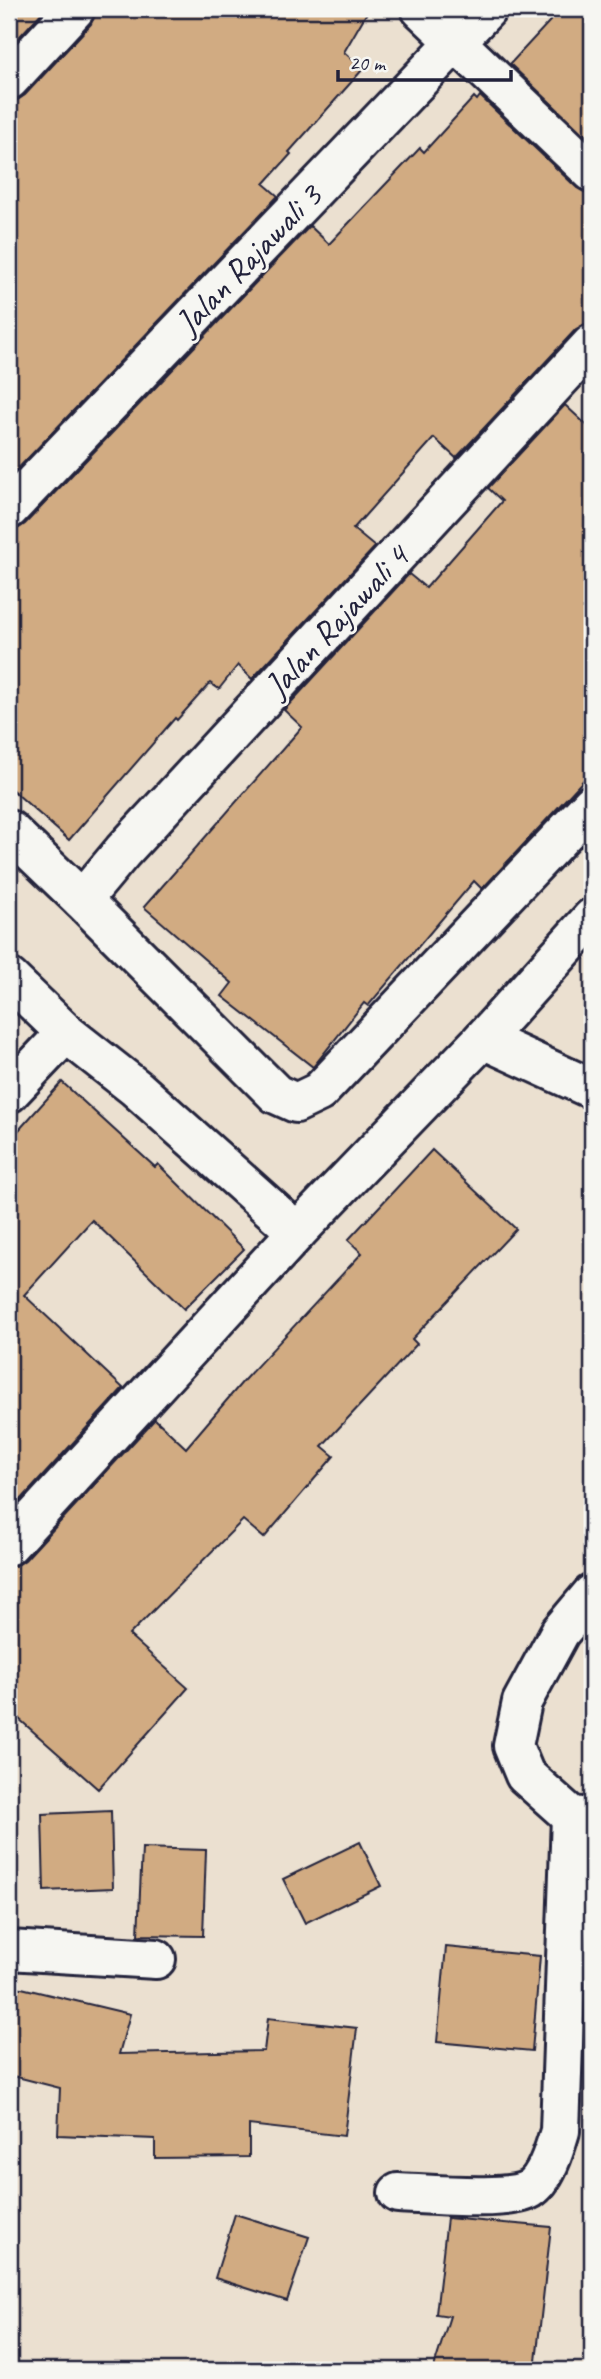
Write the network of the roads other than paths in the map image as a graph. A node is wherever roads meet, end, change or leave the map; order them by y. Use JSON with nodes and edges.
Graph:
{"nodes":[{"id":1,"x":75,"y":9,"type":"edge"},
{"id":2,"x":421,"y":9,"type":"edge"},
{"id":3,"x":487,"y":9,"type":"edge"},
{"id":4,"x":455,"y":41,"type":"junction"},
{"id":5,"x":9,"y":80,"type":"edge"},
{"id":6,"x":592,"y":172,"type":"edge"},
{"id":7,"x":592,"y":344,"type":"edge"},
{"id":8,"x":9,"y":509,"type":"edge"},
{"id":9,"x":592,"y":804,"type":"edge"},
{"id":10,"x":9,"y":830,"type":"edge"},
{"id":11,"x":82,"y":900,"type":"junction"},
{"id":12,"x":592,"y":918,"type":"edge"},
{"id":13,"x":9,"y":978,"type":"edge"},
{"id":14,"x":66,"y":1032,"type":"junction"},
{"id":15,"x":483,"y":1039,"type":"junction"},
{"id":16,"x":592,"y":1089,"type":"edge"},
{"id":17,"x":9,"y":1093,"type":"edge"},
{"id":18,"x":297,"y":1232,"type":"junction"},
{"id":19,"x":9,"y":1545,"type":"edge"},
{"id":20,"x":592,"y":1594,"type":"edge"},
{"id":21,"x":581,"y":1817,"type":"edge"},
{"id":22,"x":9,"y":1950,"type":"edge"},
{"id":23,"x":156,"y":1959,"type":"dead end"},
{"id":24,"x":398,"y":2193,"type":"dead end"}],
"edges":[{"from":1,"to":5,"type":"street"},
{"from":2,"to":4,"type":"street"},
{"from":3,"to":4,"type":"street","name":"Jalan Rajawali 3"},
{"from":4,"to":6,"type":"street"},
{"from":4,"to":8,"type":"street","name":"Jalan Rajawali 3"},
{"from":7,"to":11,"type":"street","name":"Jalan Rajawali 4"},
{"from":9,"to":11,"type":"street"},
{"from":10,"to":11,"type":"street"},
{"from":12,"to":15,"type":"street"},
{"from":13,"to":14,"type":"street"},
{"from":14,"to":17,"type":"street"},
{"from":14,"to":18,"type":"street"},
{"from":15,"to":16,"type":"street"},
{"from":15,"to":18,"type":"street"},
{"from":18,"to":19,"type":"street"},
{"from":20,"to":21,"type":"street"},
{"from":21,"to":24,"type":"street"},
{"from":22,"to":23,"type":"street"}]}
